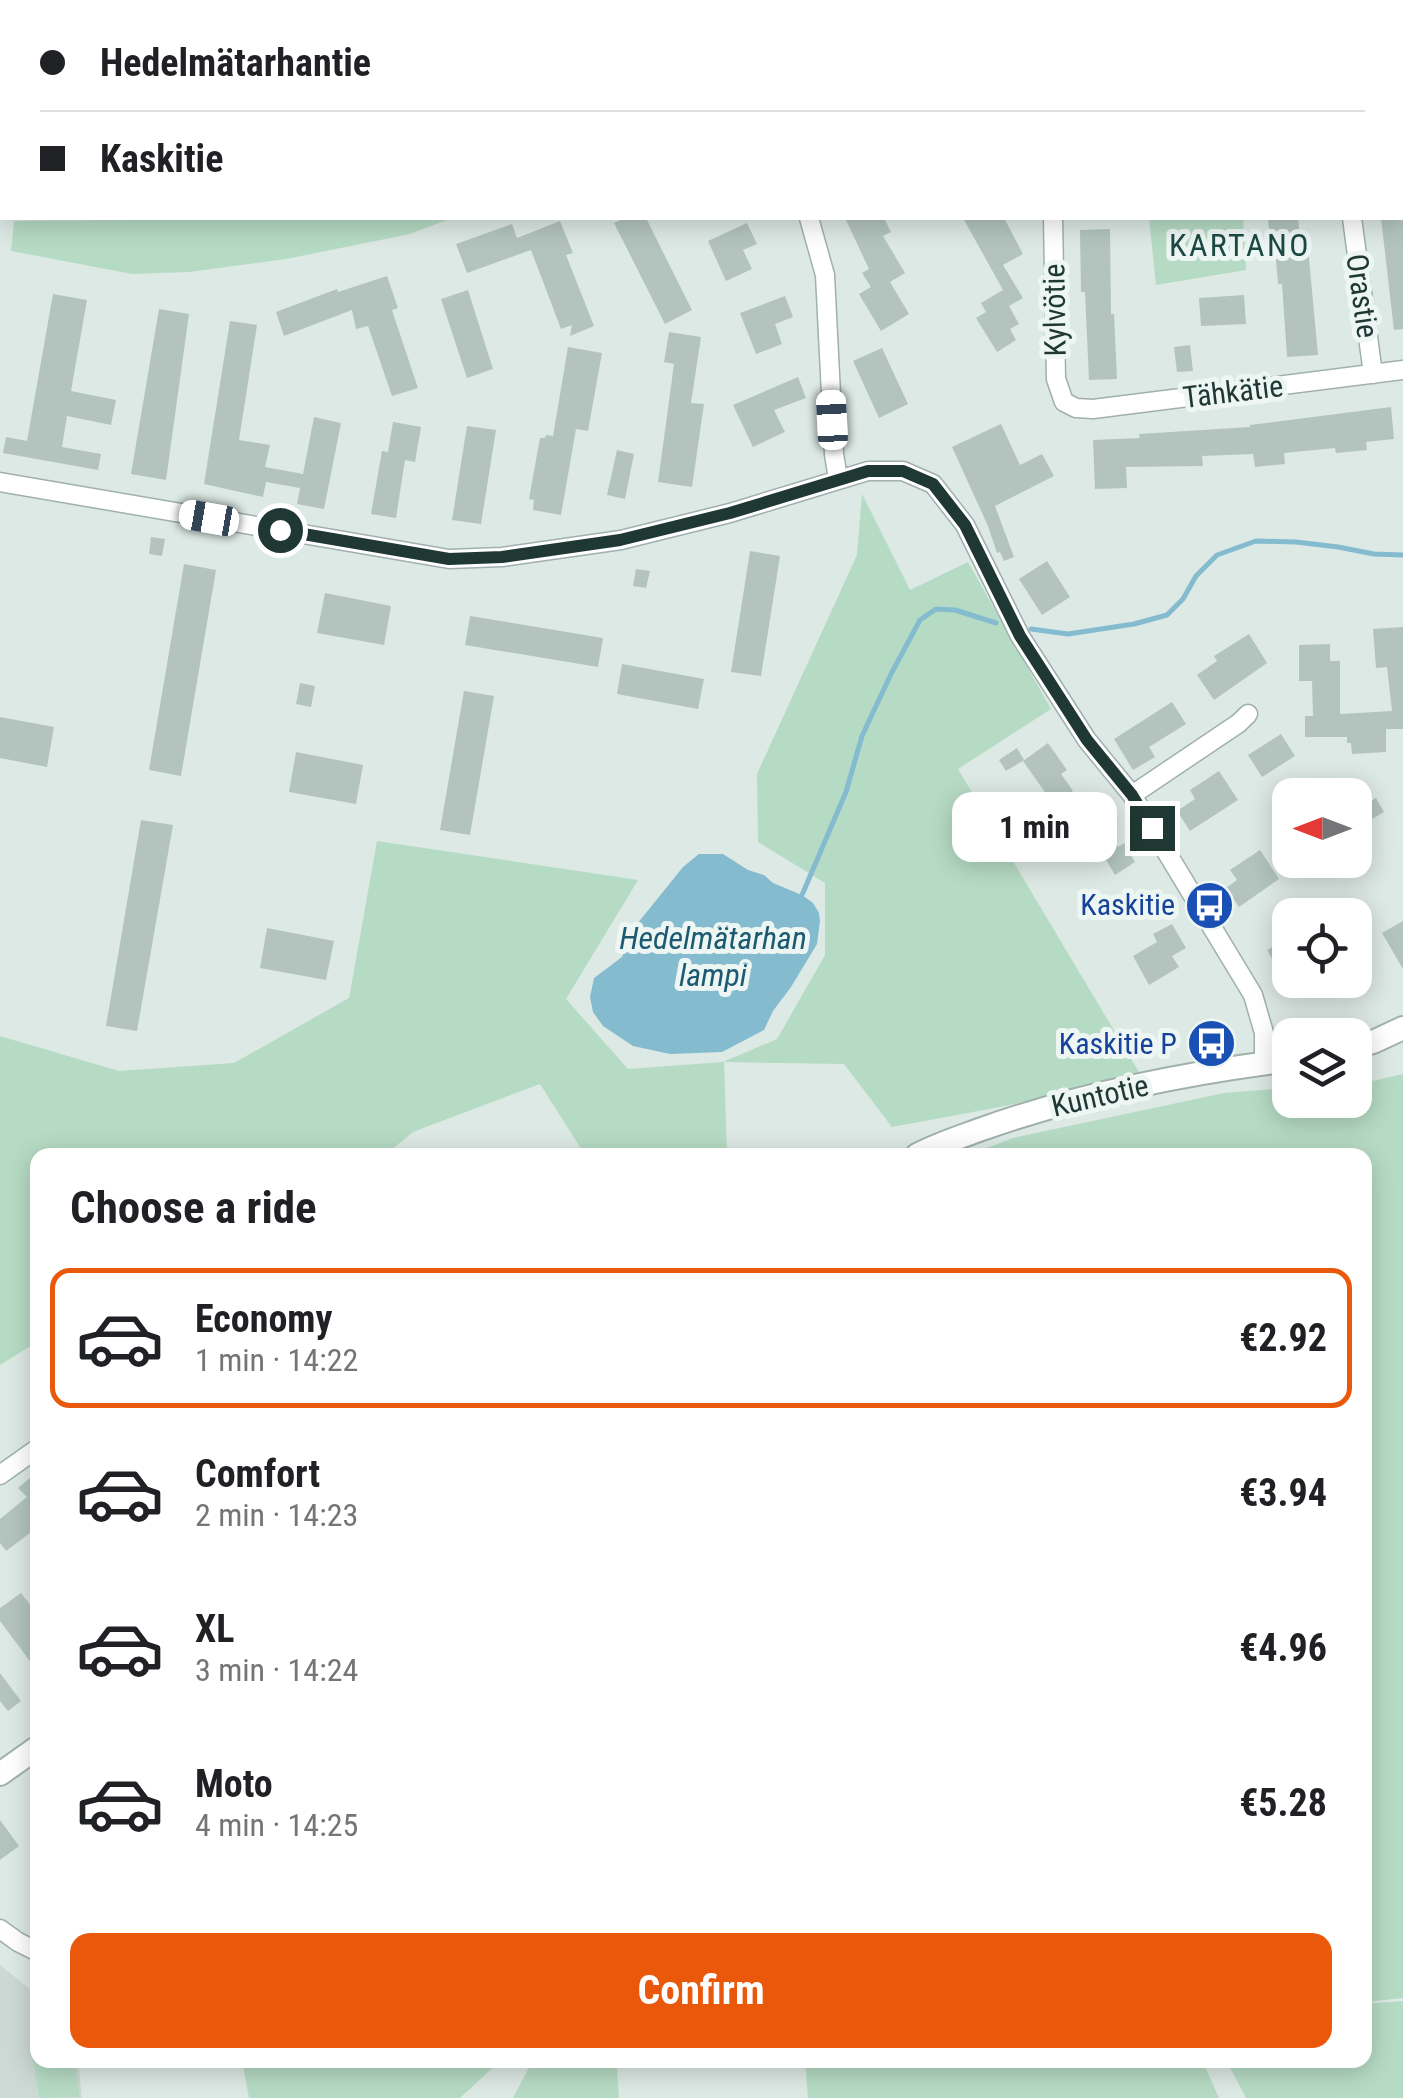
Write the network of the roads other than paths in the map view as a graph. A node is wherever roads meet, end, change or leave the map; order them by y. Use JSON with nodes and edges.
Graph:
{"nodes":[{"id":1,"x":810,"y":220,"type":"edge"},
{"id":2,"x":1052,"y":220,"type":"edge"},
{"id":3,"x":1352,"y":220,"type":"edge"},
{"id":4,"x":1403,"y":370,"type":"edge"},
{"id":5,"x":1373,"y":374,"type":"junction"},
{"id":6,"x":1064,"y":402,"type":"joint"},
{"id":7,"x":838,"y":479,"type":"junction"},
{"id":8,"x":0,"y":482,"type":"edge"},
{"id":9,"x":1248,"y":714,"type":"dead end"},
{"id":10,"x":1132,"y":795,"type":"junction"},
{"id":11,"x":1403,"y":1028,"type":"edge"},
{"id":12,"x":1372,"y":1042,"type":"edge"},
{"id":13,"x":1272,"y":1062,"type":"edge"},
{"id":14,"x":1264,"y":1063,"type":"junction"},
{"id":15,"x":930,"y":1148,"type":"edge"},
{"id":16,"x":30,"y":1454,"type":"edge"},
{"id":17,"x":0,"y":1475,"type":"edge"},
{"id":18,"x":30,"y":1753,"type":"edge"},
{"id":19,"x":0,"y":1774,"type":"edge"},
{"id":20,"x":0,"y":1929,"type":"edge"},
{"id":21,"x":30,"y":1948,"type":"edge"}],
"edges":[{"from":1,"to":7,"type":"street"},
{"from":2,"to":6,"type":"street","name":"Kylvötie"},
{"from":3,"to":5,"type":"street","name":"Orastie"},
{"from":4,"to":5,"type":"street","name":"Tähkätie"},
{"from":5,"to":6,"type":"street","name":"Tähkätie"},
{"from":7,"to":8,"type":"street"},
{"from":7,"to":10,"type":"street"},
{"from":9,"to":10,"type":"street"},
{"from":10,"to":14,"type":"street"},
{"from":11,"to":12,"type":"street"},
{"from":13,"to":14,"type":"street","name":"Kuntotie"},
{"from":14,"to":15,"type":"street","name":"Kuntotie"},
{"from":16,"to":17,"type":"street"},
{"from":18,"to":19,"type":"street"},
{"from":20,"to":21,"type":"street"}]}
